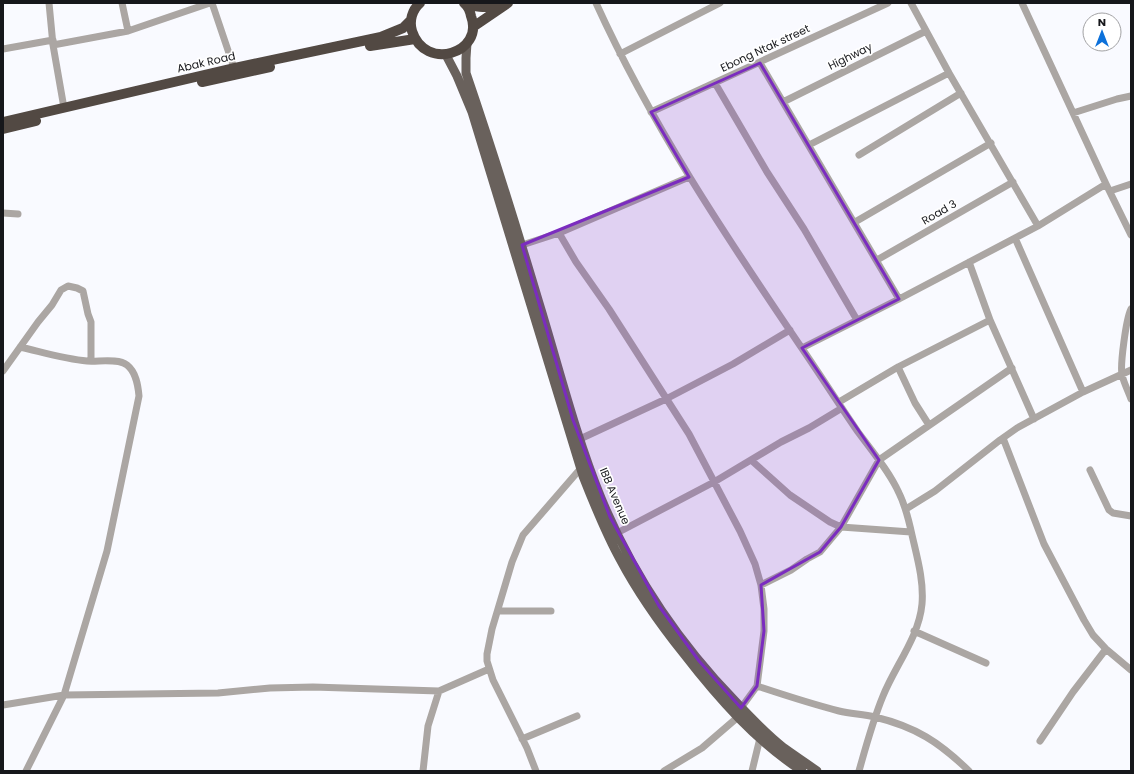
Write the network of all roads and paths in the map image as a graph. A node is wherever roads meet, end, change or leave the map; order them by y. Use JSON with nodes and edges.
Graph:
{"nodes":[{"id":1,"x":49,"y":3,"type":"edge"},
{"id":2,"x":122,"y":3,"type":"edge"},
{"id":3,"x":211,"y":3,"type":"edge"},
{"id":4,"x":420,"y":3,"type":"edge"},
{"id":5,"x":499,"y":3,"type":"edge"},
{"id":6,"x":508,"y":3,"type":"edge"},
{"id":7,"x":596,"y":3,"type":"edge"},
{"id":8,"x":720,"y":3,"type":"edge"},
{"id":9,"x":888,"y":3,"type":"edge"},
{"id":10,"x":911,"y":3,"type":"edge"},
{"id":11,"x":1022,"y":3,"type":"edge"},
{"id":12,"x":465,"y":4,"type":"edge"},
{"id":13,"x":411,"y":20,"type":"junction"},
{"id":14,"x":473,"y":28,"type":"junction"},
{"id":15,"x":926,"y":31,"type":"junction"},
{"id":16,"x":128,"y":32,"type":"junction"},
{"id":17,"x":415,"y":39,"type":"junction"},
{"id":18,"x":53,"y":42,"type":"junction"},
{"id":19,"x":467,"y":43,"type":"junction"},
{"id":20,"x":3,"y":49,"type":"edge"},
{"id":21,"x":620,"y":54,"type":"junction"},
{"id":22,"x":446,"y":55,"type":"junction"},
{"id":23,"x":760,"y":63,"type":"junction"},
{"id":24,"x":234,"y":68,"type":"junction"},
{"id":25,"x":949,"y":73,"type":"junction"},
{"id":26,"x":715,"y":83,"type":"junction"},
{"id":27,"x":961,"y":93,"type":"junction"},
{"id":28,"x":1131,"y":96,"type":"edge"},
{"id":29,"x":783,"y":102,"type":"junction"},
{"id":30,"x":64,"y":108,"type":"junction"},
{"id":31,"x":651,"y":112,"type":"junction"},
{"id":32,"x":1073,"y":113,"type":"junction"},
{"id":33,"x":3,"y":122,"type":"edge"},
{"id":34,"x":3,"y":130,"type":"edge"},
{"id":35,"x":991,"y":143,"type":"junction"},
{"id":36,"x":809,"y":145,"type":"junction"},
{"id":37,"x":859,"y":155,"type":"dead end"},
{"id":38,"x":690,"y":177,"type":"junction"},
{"id":39,"x":1013,"y":182,"type":"junction"},
{"id":40,"x":1106,"y":184,"type":"junction"},
{"id":41,"x":1131,"y":184,"type":"edge"},
{"id":42,"x":1110,"y":191,"type":"junction"},
{"id":43,"x":3,"y":213,"type":"edge"},
{"id":44,"x":18,"y":214,"type":"dead end"},
{"id":45,"x":855,"y":222,"type":"junction"},
{"id":46,"x":1038,"y":226,"type":"junction"},
{"id":47,"x":559,"y":233,"type":"junction"},
{"id":48,"x":1131,"y":235,"type":"edge"},
{"id":49,"x":1015,"y":238,"type":"junction"},
{"id":50,"x":522,"y":245,"type":"junction"},
{"id":51,"x":877,"y":260,"type":"junction"},
{"id":52,"x":969,"y":262,"type":"junction"},
{"id":53,"x":899,"y":299,"type":"junction"},
{"id":54,"x":1131,"y":309,"type":"edge"},
{"id":55,"x":857,"y":320,"type":"junction"},
{"id":56,"x":990,"y":320,"type":"junction"},
{"id":57,"x":790,"y":330,"type":"junction"},
{"id":58,"x":20,"y":347,"type":"junction"},
{"id":59,"x":802,"y":348,"type":"junction"},
{"id":60,"x":91,"y":361,"type":"junction"},
{"id":61,"x":898,"y":367,"type":"junction"},
{"id":62,"x":1012,"y":368,"type":"junction"},
{"id":63,"x":1131,"y":370,"type":"edge"},
{"id":64,"x":3,"y":371,"type":"edge"},
{"id":65,"x":1122,"y":374,"type":"junction"},
{"id":66,"x":1083,"y":392,"type":"junction"},
{"id":67,"x":666,"y":399,"type":"junction"},
{"id":68,"x":1131,"y":399,"type":"edge"},
{"id":69,"x":840,"y":405,"type":"junction"},
{"id":70,"x":1034,"y":419,"type":"junction"},
{"id":71,"x":929,"y":425,"type":"junction"},
{"id":72,"x":1003,"y":438,"type":"junction"},
{"id":73,"x":580,"y":439,"type":"junction"},
{"id":74,"x":751,"y":460,"type":"junction"},
{"id":75,"x":879,"y":460,"type":"junction"},
{"id":76,"x":581,"y":468,"type":"junction"},
{"id":77,"x":1090,"y":470,"type":"dead end"},
{"id":78,"x":714,"y":482,"type":"junction"},
{"id":79,"x":906,"y":509,"type":"junction"},
{"id":80,"x":1131,"y":516,"type":"edge"},
{"id":81,"x":841,"y":527,"type":"junction"},
{"id":82,"x":911,"y":532,"type":"junction"},
{"id":83,"x":617,"y":533,"type":"junction"},
{"id":84,"x":761,"y":585,"type":"junction"},
{"id":85,"x":498,"y":610,"type":"junction"},
{"id":86,"x":551,"y":611,"type":"dead end"},
{"id":87,"x":914,"y":631,"type":"junction"},
{"id":88,"x":1106,"y":649,"type":"junction"},
{"id":89,"x":986,"y":662,"type":"dead end"},
{"id":90,"x":489,"y":668,"type":"junction"},
{"id":91,"x":1131,"y":670,"type":"edge"},
{"id":92,"x":757,"y":686,"type":"junction"},
{"id":93,"x":439,"y":691,"type":"junction"},
{"id":94,"x":64,"y":695,"type":"junction"},
{"id":95,"x":3,"y":698,"type":"edge"},
{"id":96,"x":13,"y":704,"type":"junction"},
{"id":97,"x":3,"y":705,"type":"edge"},
{"id":98,"x":740,"y":712,"type":"junction"},
{"id":99,"x":577,"y":716,"type":"dead end"},
{"id":100,"x":875,"y":717,"type":"junction"},
{"id":101,"x":760,"y":738,"type":"junction"},
{"id":102,"x":522,"y":739,"type":"junction"},
{"id":103,"x":1040,"y":741,"type":"dead end"},
{"id":104,"x":26,"y":771,"type":"edge"},
{"id":105,"x":423,"y":771,"type":"edge"},
{"id":106,"x":536,"y":771,"type":"edge"},
{"id":107,"x":665,"y":771,"type":"edge"},
{"id":108,"x":752,"y":771,"type":"edge"},
{"id":109,"x":802,"y":771,"type":"edge"},
{"id":110,"x":817,"y":771,"type":"edge"},
{"id":111,"x":859,"y":771,"type":"edge"},
{"id":112,"x":969,"y":771,"type":"edge"}],
"edges":[{"from":1,"to":18,"type":"street"},
{"from":2,"to":16,"type":"street"},
{"from":3,"to":16,"type":"street"},
{"from":3,"to":24,"type":"street"},
{"from":4,"to":13,"type":"highway"},
{"from":5,"to":12,"type":"highway"},
{"from":6,"to":14,"type":"highway"},
{"from":7,"to":21,"type":"street"},
{"from":8,"to":21,"type":"street"},
{"from":9,"to":23,"type":"street","name":"Ebong Ntak street"},
{"from":10,"to":15,"type":"street"},
{"from":11,"to":32,"type":"street"},
{"from":12,"to":14,"type":"highway"},
{"from":13,"to":17,"type":"highway"},
{"from":13,"to":24,"type":"highway","name":"Abak Road"},
{"from":14,"to":19,"type":"highway"},
{"from":15,"to":25,"type":"street"},
{"from":15,"to":29,"type":"street","name":"Highway"},
{"from":16,"to":18,"type":"street"},
{"from":17,"to":22,"type":"highway"},
{"from":17,"to":34,"type":"highway","name":"Abak Road"},
{"from":18,"to":20,"type":"street"},
{"from":18,"to":30,"type":"street"},
{"from":19,"to":22,"type":"highway"},
{"from":19,"to":50,"type":"main road","name":"IBB Avenue"},
{"from":21,"to":31,"type":"street"},
{"from":22,"to":76,"type":"main road"},
{"from":23,"to":26,"type":"street","name":"Ebong Ntak street"},
{"from":23,"to":29,"type":"street"},
{"from":24,"to":30,"type":"highway","name":"Abak Road"},
{"from":25,"to":27,"type":"street"},
{"from":25,"to":36,"type":"street"},
{"from":26,"to":31,"type":"street","name":"Ebong Ntak street"},
{"from":26,"to":55,"type":"street"},
{"from":27,"to":35,"type":"street"},
{"from":27,"to":37,"type":"street"},
{"from":28,"to":32,"type":"street"},
{"from":29,"to":36,"type":"street"},
{"from":30,"to":33,"type":"highway","name":"Abak Road"},
{"from":31,"to":38,"type":"street"},
{"from":32,"to":40,"type":"street"},
{"from":35,"to":39,"type":"street"},
{"from":35,"to":45,"type":"street"},
{"from":36,"to":45,"type":"street"},
{"from":38,"to":47,"type":"street"},
{"from":38,"to":57,"type":"street"},
{"from":39,"to":46,"type":"street"},
{"from":39,"to":51,"type":"street","name":"Road 3"},
{"from":40,"to":42,"type":"street"},
{"from":40,"to":46,"type":"street"},
{"from":41,"to":42,"type":"street"},
{"from":42,"to":48,"type":"street"},
{"from":43,"to":44,"type":"street"},
{"from":45,"to":51,"type":"street"},
{"from":46,"to":49,"type":"street"},
{"from":47,"to":50,"type":"street"},
{"from":47,"to":67,"type":"street"},
{"from":49,"to":52,"type":"street"},
{"from":49,"to":66,"type":"street"},
{"from":50,"to":73,"type":"main road","name":"IBB Avenue"},
{"from":51,"to":53,"type":"street"},
{"from":52,"to":53,"type":"street"},
{"from":52,"to":56,"type":"street"},
{"from":53,"to":55,"type":"street"},
{"from":54,"to":65,"type":"street"},
{"from":55,"to":59,"type":"street"},
{"from":56,"to":61,"type":"street"},
{"from":56,"to":62,"type":"street"},
{"from":57,"to":59,"type":"street"},
{"from":57,"to":67,"type":"street"},
{"from":58,"to":60,"type":"street"},
{"from":58,"to":60,"type":"street"},
{"from":58,"to":64,"type":"street"},
{"from":59,"to":69,"type":"street"},
{"from":60,"to":94,"type":"street"},
{"from":61,"to":69,"type":"street"},
{"from":61,"to":71,"type":"street"},
{"from":62,"to":70,"type":"street"},
{"from":62,"to":71,"type":"street"},
{"from":63,"to":65,"type":"street"},
{"from":65,"to":66,"type":"street"},
{"from":65,"to":68,"type":"street"},
{"from":66,"to":70,"type":"street"},
{"from":67,"to":73,"type":"street"},
{"from":67,"to":78,"type":"street"},
{"from":69,"to":74,"type":"street"},
{"from":69,"to":75,"type":"street"},
{"from":70,"to":72,"type":"street"},
{"from":71,"to":75,"type":"street"},
{"from":72,"to":79,"type":"street"},
{"from":72,"to":88,"type":"street"},
{"from":73,"to":83,"type":"main road","name":"IBB Avenue"},
{"from":74,"to":78,"type":"street"},
{"from":74,"to":81,"type":"street"},
{"from":75,"to":79,"type":"street"},
{"from":75,"to":81,"type":"street"},
{"from":76,"to":85,"type":"street"},
{"from":76,"to":98,"type":"main road"},
{"from":77,"to":80,"type":"street"},
{"from":78,"to":83,"type":"street"},
{"from":78,"to":84,"type":"street"},
{"from":79,"to":82,"type":"street"},
{"from":81,"to":82,"type":"street"},
{"from":81,"to":84,"type":"street"},
{"from":82,"to":87,"type":"street"},
{"from":83,"to":98,"type":"main road","name":"IBB Avenue"},
{"from":84,"to":92,"type":"street"},
{"from":85,"to":86,"type":"street"},
{"from":85,"to":90,"type":"street"},
{"from":87,"to":89,"type":"street"},
{"from":87,"to":100,"type":"street"},
{"from":88,"to":91,"type":"street"},
{"from":88,"to":103,"type":"street"},
{"from":90,"to":93,"type":"street"},
{"from":90,"to":102,"type":"street"},
{"from":92,"to":98,"type":"street"},
{"from":92,"to":100,"type":"street"},
{"from":93,"to":94,"type":"street"},
{"from":93,"to":105,"type":"street"},
{"from":94,"to":96,"type":"street"},
{"from":94,"to":104,"type":"street"},
{"from":95,"to":96,"type":"street"},
{"from":96,"to":97,"type":"street"},
{"from":98,"to":101,"type":"main road"},
{"from":98,"to":107,"type":"street"},
{"from":98,"to":110,"type":"main road","name":"IBB Avenue"},
{"from":99,"to":102,"type":"street"},
{"from":100,"to":111,"type":"street"},
{"from":100,"to":112,"type":"street"},
{"from":101,"to":108,"type":"street"},
{"from":101,"to":109,"type":"main road"},
{"from":102,"to":106,"type":"street"}]}
